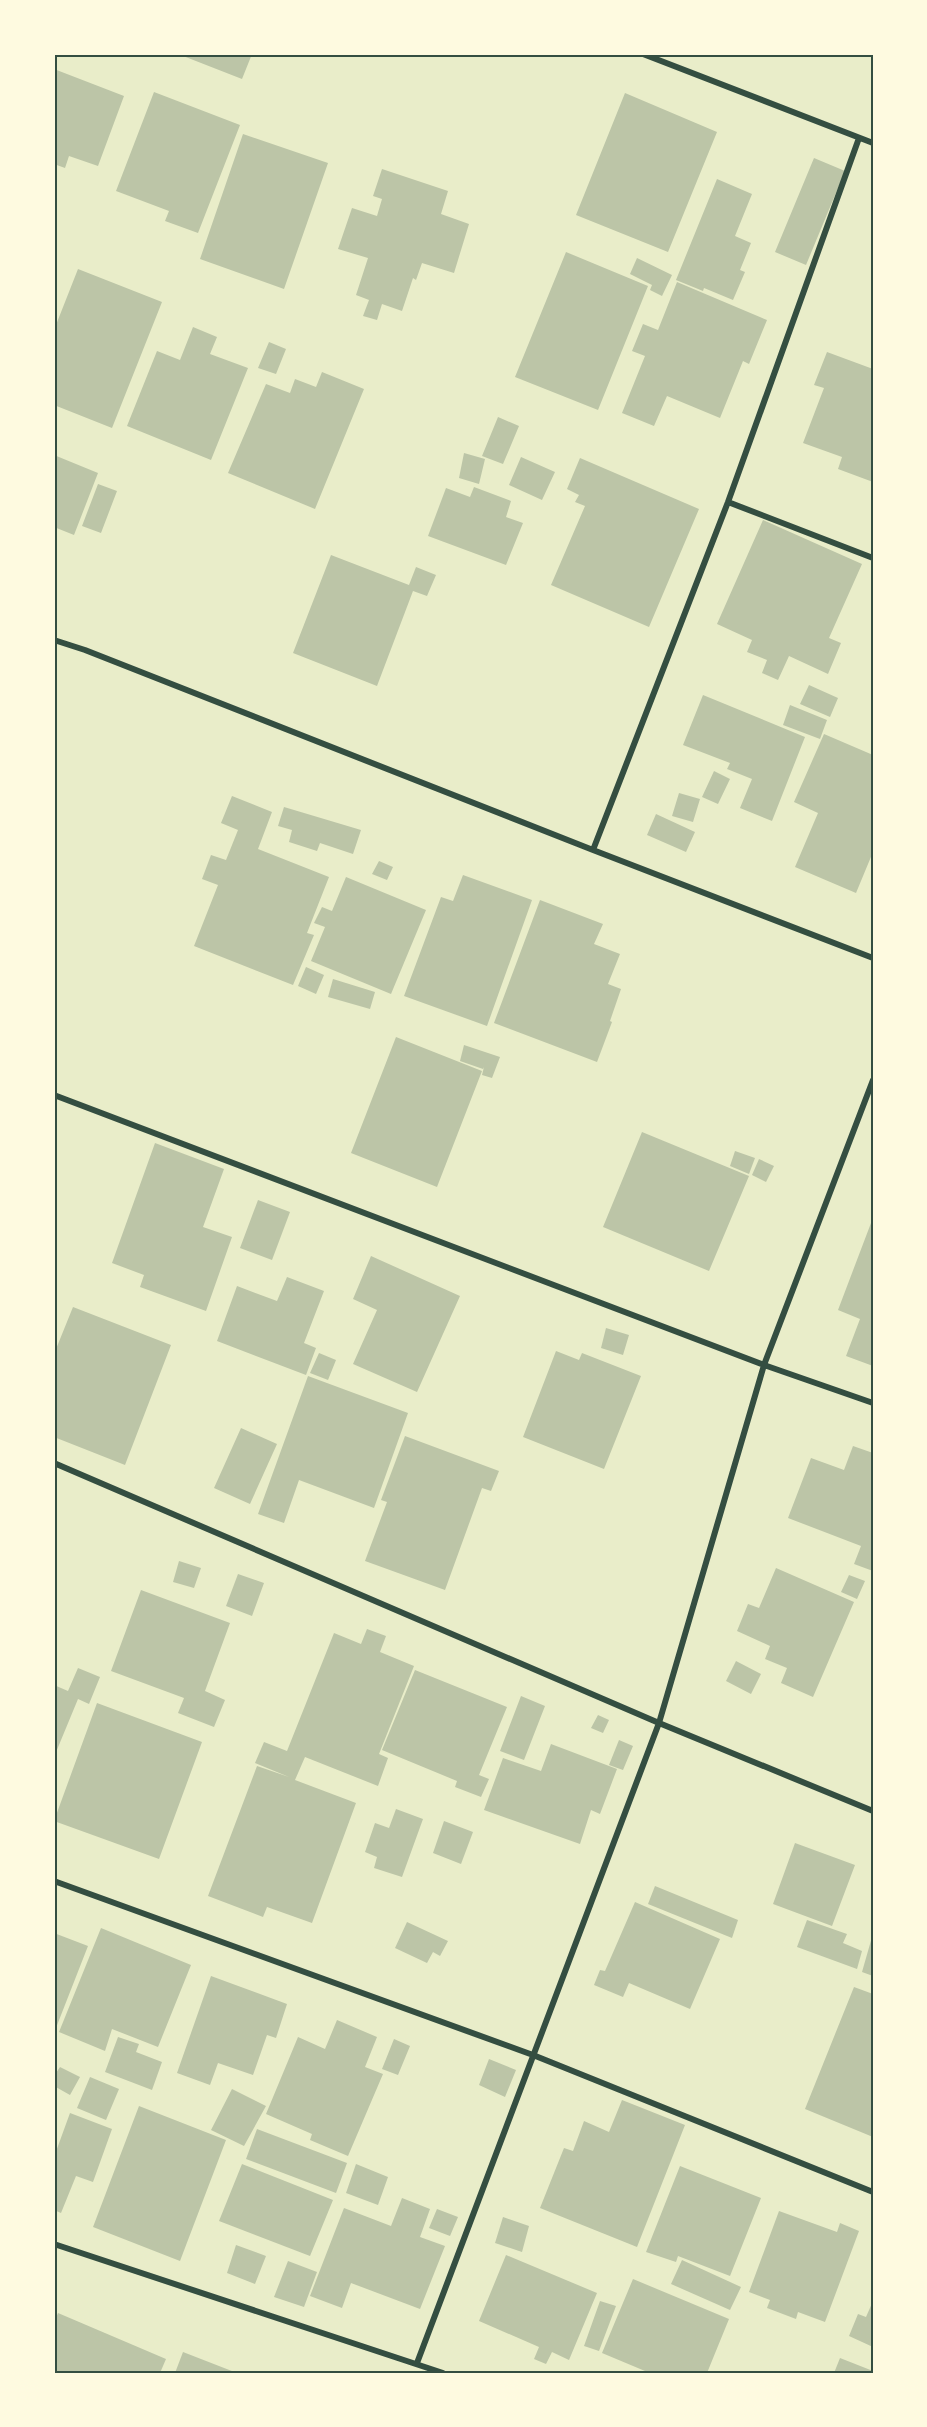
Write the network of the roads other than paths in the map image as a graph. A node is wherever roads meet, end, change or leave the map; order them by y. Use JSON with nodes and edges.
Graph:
{"nodes":[{"id":1,"x":643,"y":54,"type":"edge"},
{"id":2,"x":859,"y":138,"type":"junction"},
{"id":3,"x":873,"y":143,"type":"edge"},
{"id":4,"x":728,"y":502,"type":"junction"},
{"id":5,"x":873,"y":558,"type":"edge"},
{"id":6,"x":54,"y":640,"type":"edge"},
{"id":7,"x":593,"y":850,"type":"junction"},
{"id":8,"x":873,"y":958,"type":"edge"},
{"id":9,"x":873,"y":1080,"type":"edge"},
{"id":10,"x":54,"y":1095,"type":"edge"},
{"id":11,"x":764,"y":1365,"type":"junction"},
{"id":12,"x":873,"y":1403,"type":"edge"},
{"id":13,"x":54,"y":1463,"type":"edge"},
{"id":14,"x":659,"y":1723,"type":"junction"},
{"id":15,"x":873,"y":1811,"type":"edge"},
{"id":16,"x":54,"y":1881,"type":"edge"},
{"id":17,"x":533,"y":2055,"type":"junction"},
{"id":18,"x":873,"y":2192,"type":"edge"},
{"id":19,"x":54,"y":2244,"type":"edge"},
{"id":20,"x":417,"y":2364,"type":"junction"},
{"id":21,"x":443,"y":2373,"type":"edge"}],
"edges":[{"from":1,"to":2,"type":"street"},
{"from":2,"to":3,"type":"street"},
{"from":2,"to":4,"type":"street"},
{"from":4,"to":5,"type":"street"},
{"from":4,"to":7,"type":"street"},
{"from":6,"to":7,"type":"street"},
{"from":7,"to":8,"type":"street"},
{"from":9,"to":11,"type":"street"},
{"from":10,"to":11,"type":"street"},
{"from":11,"to":12,"type":"street"},
{"from":11,"to":14,"type":"street"},
{"from":13,"to":14,"type":"street"},
{"from":14,"to":15,"type":"street"},
{"from":14,"to":17,"type":"street"},
{"from":16,"to":17,"type":"street"},
{"from":17,"to":18,"type":"street"},
{"from":17,"to":20,"type":"street"},
{"from":19,"to":20,"type":"street"},
{"from":20,"to":21,"type":"street"}]}
